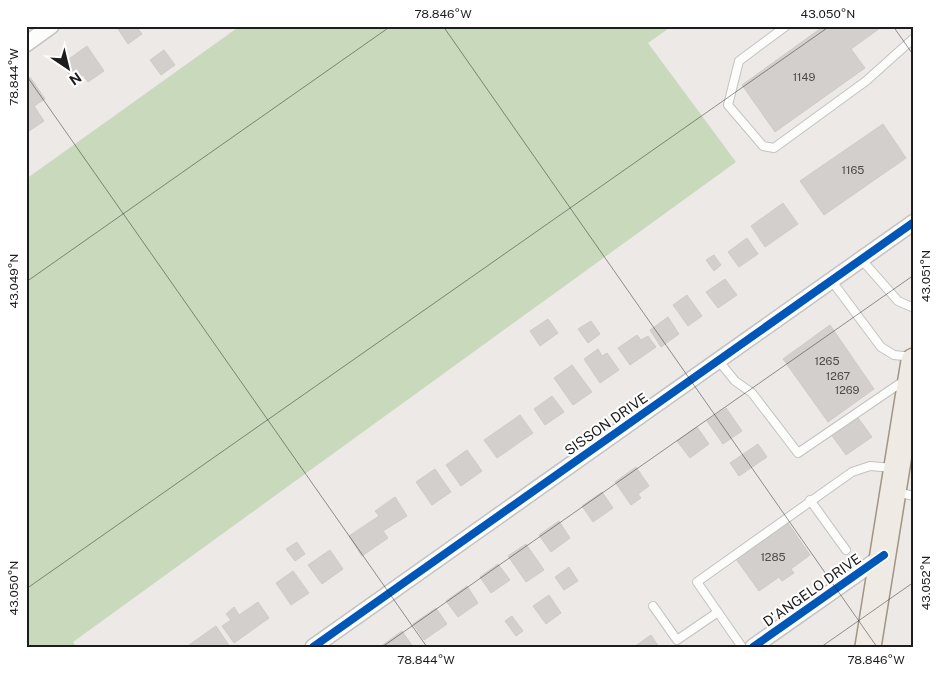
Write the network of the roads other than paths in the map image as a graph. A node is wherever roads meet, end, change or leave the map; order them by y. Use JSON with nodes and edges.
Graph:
{"nodes":[{"id":1,"x":51,"y":26,"type":"edge"},
{"id":2,"x":786,"y":26,"type":"edge"},
{"id":3,"x":914,"y":38,"type":"edge"},
{"id":4,"x":26,"y":44,"type":"edge"},
{"id":5,"x":914,"y":222,"type":"edge"},
{"id":6,"x":862,"y":258,"type":"junction"},
{"id":7,"x":831,"y":280,"type":"junction"},
{"id":8,"x":914,"y":308,"type":"edge"},
{"id":9,"x":718,"y":360,"type":"junction"},
{"id":10,"x":913,"y":365,"type":"edge"},
{"id":11,"x":902,"y":485,"type":"edge"},
{"id":12,"x":810,"y":500,"type":"junction"},
{"id":13,"x":846,"y":550,"type":"dead end"},
{"id":14,"x":884,"y":555,"type":"junction"},
{"id":15,"x":652,"y":606,"type":"dead end"},
{"id":16,"x":718,"y":612,"type":"junction"},
{"id":17,"x":313,"y":647,"type":"edge"},
{"id":18,"x":742,"y":647,"type":"edge"},
{"id":19,"x":754,"y":647,"type":"edge"},
{"id":20,"x":868,"y":647,"type":"edge"}],
"edges":[{"from":1,"to":4,"type":"street"},
{"from":2,"to":3,"type":"lane"},
{"from":5,"to":6,"type":"street","name":"SISSON DRIVE"},
{"from":6,"to":7,"type":"street","name":"SISSON DRIVE"},
{"from":6,"to":8,"type":"lane"},
{"from":7,"to":9,"type":"street","name":"SISSON DRIVE"},
{"from":7,"to":10,"type":"lane"},
{"from":9,"to":10,"type":"lane"},
{"from":9,"to":17,"type":"street","name":"SISSON DRIVE"},
{"from":10,"to":11,"type":"main road"},
{"from":11,"to":12,"type":"lane"},
{"from":11,"to":14,"type":"main road"},
{"from":12,"to":13,"type":"lane"},
{"from":12,"to":16,"type":"lane"},
{"from":14,"to":19,"type":"street","name":"D'ANGELO DRIVE"},
{"from":14,"to":20,"type":"main road"},
{"from":15,"to":16,"type":"lane"},
{"from":16,"to":18,"type":"lane"}]}
